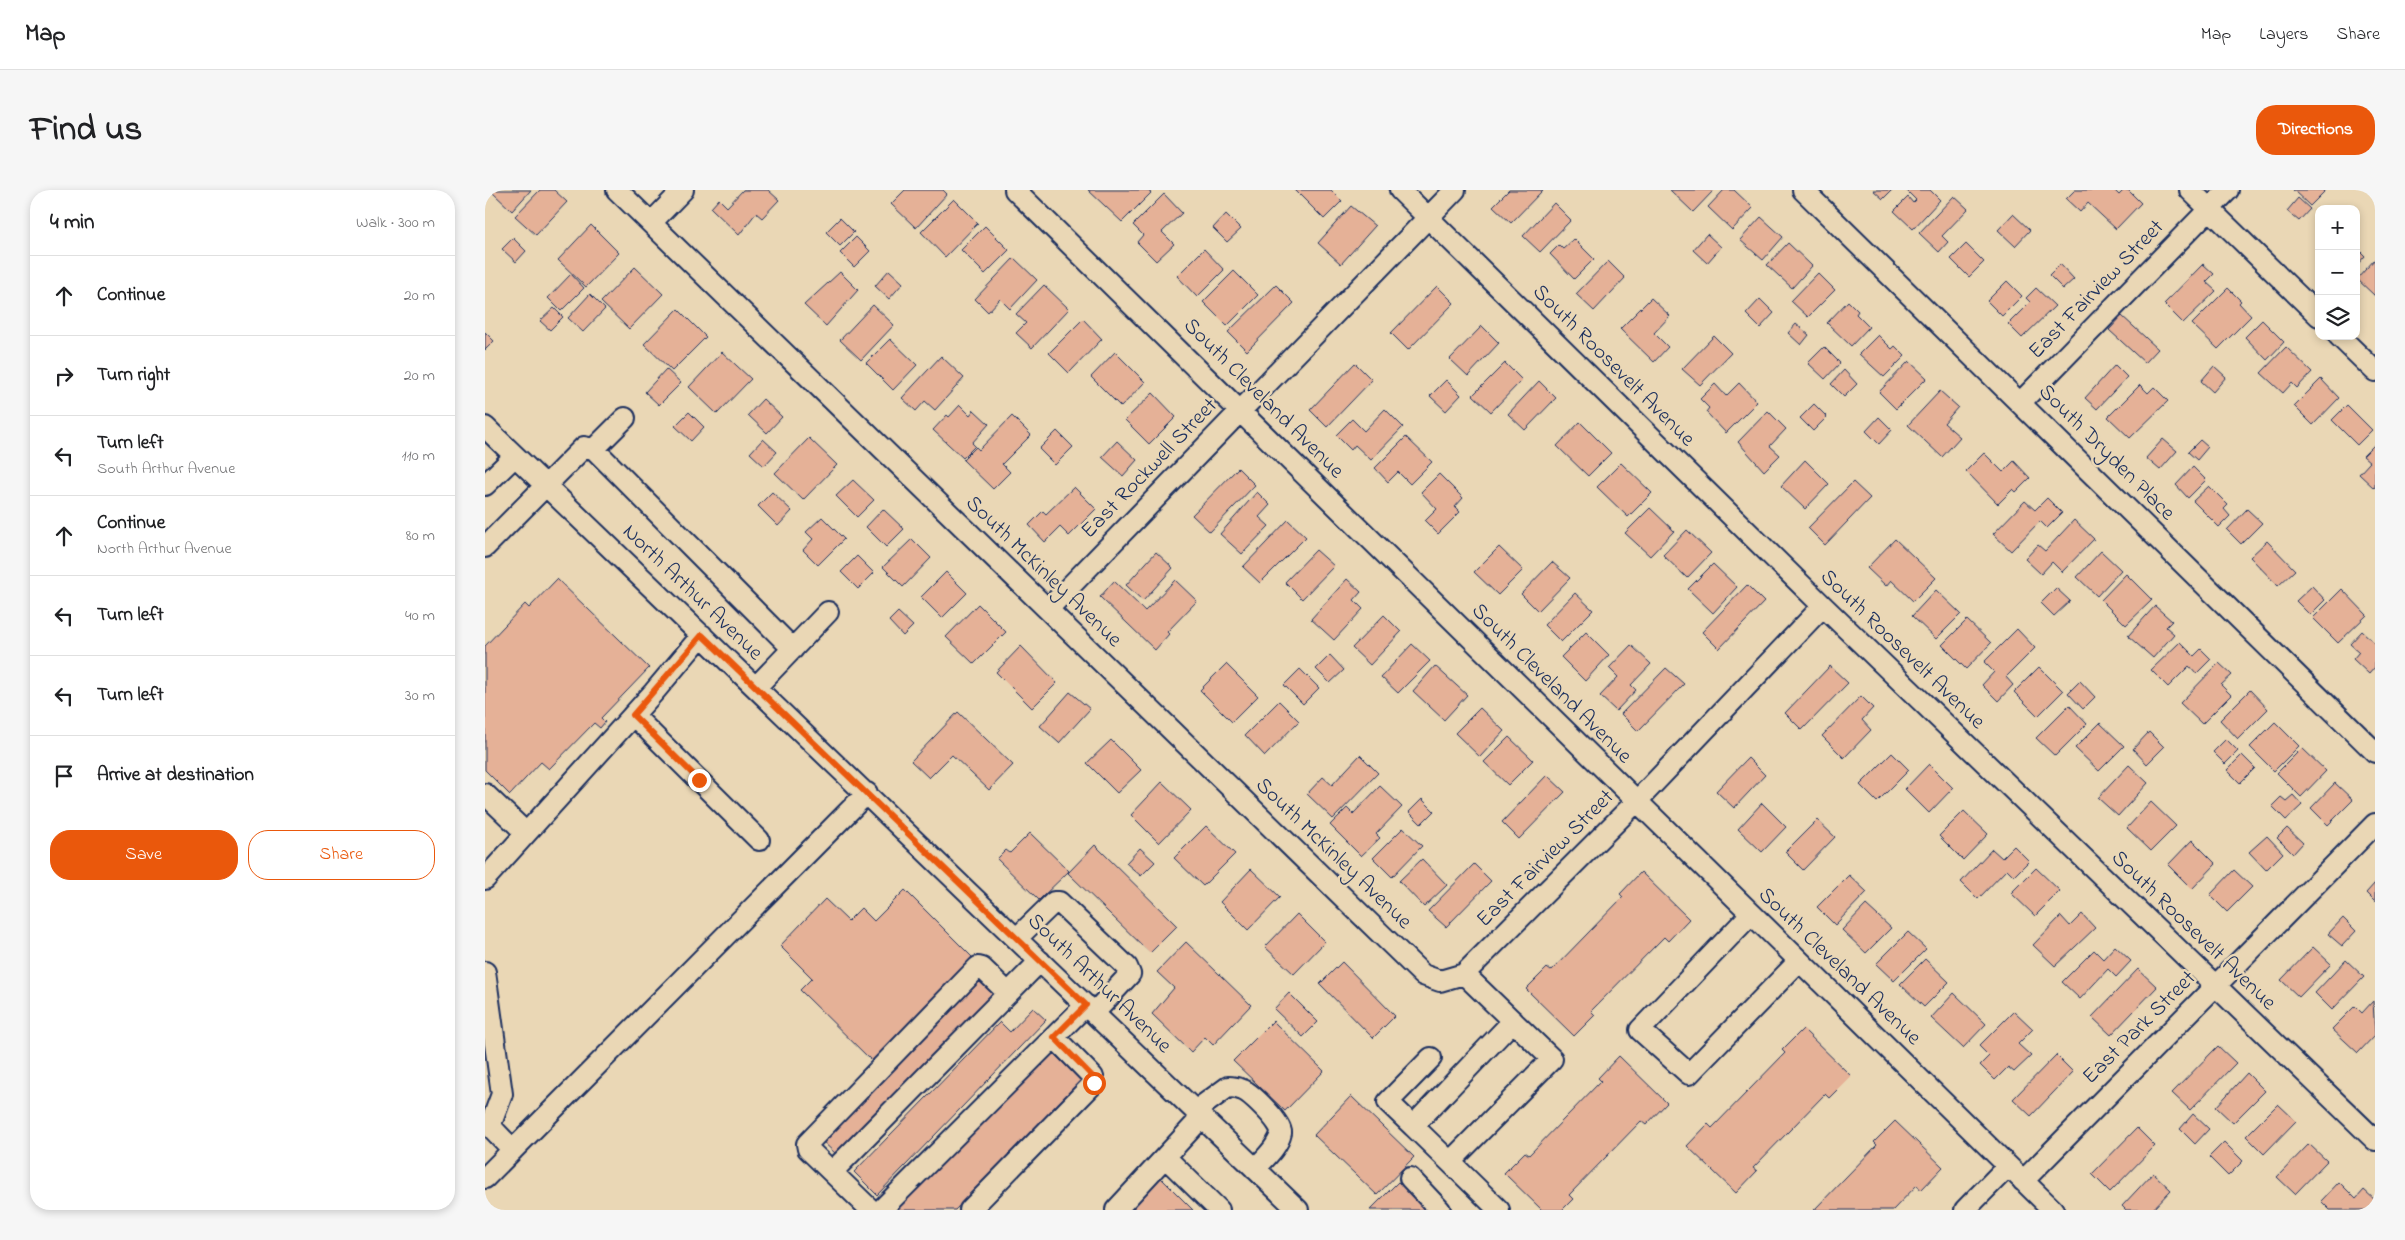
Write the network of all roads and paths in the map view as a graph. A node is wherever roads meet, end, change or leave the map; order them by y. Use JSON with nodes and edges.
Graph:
{"nodes":[{"id":1,"x":617,"y":190,"type":"edge"},
{"id":2,"x":683,"y":190,"type":"edge"},
{"id":3,"x":1015,"y":190,"type":"edge"},
{"id":4,"x":1401,"y":190,"type":"edge"},
{"id":5,"x":1455,"y":190,"type":"edge"},
{"id":6,"x":1803,"y":190,"type":"edge"},
{"id":7,"x":2190,"y":190,"type":"edge"},
{"id":8,"x":2227,"y":190,"type":"edge"},
{"id":9,"x":2209,"y":209,"type":"junction"},
{"id":10,"x":1428,"y":218,"type":"junction"},
{"id":11,"x":651,"y":223,"type":"junction"},
{"id":12,"x":2315,"y":312,"type":"edge"},
{"id":13,"x":2343,"y":340,"type":"edge"},
{"id":14,"x":2375,"y":371,"type":"edge"},
{"id":15,"x":2021,"y":402,"type":"junction"},
{"id":16,"x":1241,"y":409,"type":"junction"},
{"id":17,"x":625,"y":418,"type":"dead end"},
{"id":18,"x":485,"y":427,"type":"edge"},
{"id":19,"x":594,"y":449,"type":"junction"},
{"id":20,"x":515,"y":456,"type":"junction"},
{"id":21,"x":545,"y":485,"type":"junction"},
{"id":22,"x":485,"y":486,"type":"edge"},
{"id":23,"x":485,"y":547,"type":"edge"},
{"id":24,"x":1823,"y":606,"type":"junction"},
{"id":25,"x":1048,"y":609,"type":"junction"},
{"id":26,"x":828,"y":612,"type":"dead end"},
{"id":27,"x":702,"y":635,"type":"junction"},
{"id":28,"x":793,"y":649,"type":"junction"},
{"id":29,"x":756,"y":687,"type":"junction"},
{"id":30,"x":633,"y":715,"type":"junction"},
{"id":31,"x":2375,"y":752,"type":"edge"},
{"id":32,"x":867,"y":793,"type":"junction"},
{"id":33,"x":485,"y":794,"type":"edge"},
{"id":34,"x":1636,"y":802,"type":"junction"},
{"id":35,"x":2375,"y":824,"type":"edge"},
{"id":36,"x":526,"y":833,"type":"junction"},
{"id":37,"x":759,"y":840,"type":"dead end"},
{"id":38,"x":485,"y":879,"type":"edge"},
{"id":39,"x":1751,"y":914,"type":"junction"},
{"id":40,"x":1017,"y":938,"type":"junction"},
{"id":41,"x":1040,"y":961,"type":"junction"},
{"id":42,"x":1799,"y":961,"type":"junction"},
{"id":43,"x":485,"y":972,"type":"edge"},
{"id":44,"x":1464,"y":974,"type":"junction"},
{"id":45,"x":2215,"y":985,"type":"junction"},
{"id":46,"x":1008,"y":993,"type":"junction"},
{"id":47,"x":1090,"y":1009,"type":"junction"},
{"id":48,"x":1513,"y":1021,"type":"junction"},
{"id":49,"x":1054,"y":1037,"type":"junction"},
{"id":50,"x":1431,"y":1058,"type":"dead end"},
{"id":51,"x":1199,"y":1114,"type":"junction"},
{"id":52,"x":1413,"y":1126,"type":"junction"},
{"id":53,"x":2375,"y":1140,"type":"edge"},
{"id":54,"x":513,"y":1150,"type":"junction"},
{"id":55,"x":1165,"y":1157,"type":"junction"},
{"id":56,"x":1450,"y":1162,"type":"junction"},
{"id":57,"x":2008,"y":1166,"type":"junction"},
{"id":58,"x":1255,"y":1169,"type":"junction"},
{"id":59,"x":832,"y":1172,"type":"junction"},
{"id":60,"x":485,"y":1178,"type":"edge"},
{"id":61,"x":1410,"y":1178,"type":"dead end"},
{"id":62,"x":2023,"y":1181,"type":"junction"},
{"id":63,"x":871,"y":1210,"type":"edge"},
{"id":64,"x":881,"y":1210,"type":"edge"},
{"id":65,"x":971,"y":1210,"type":"edge"},
{"id":66,"x":1116,"y":1210,"type":"edge"},
{"id":67,"x":1219,"y":1210,"type":"edge"},
{"id":68,"x":1298,"y":1210,"type":"edge"},
{"id":69,"x":1440,"y":1210,"type":"edge"},
{"id":70,"x":1499,"y":1210,"type":"edge"},
{"id":71,"x":1965,"y":1210,"type":"edge"},
{"id":72,"x":2053,"y":1210,"type":"edge"}],
"edges":[{"from":1,"to":11,"type":"street","name":"South McKinley Avenue"},
{"from":2,"to":11,"type":"street"},
{"from":3,"to":16,"type":"street","name":"South Cleveland Avenue"},
{"from":4,"to":10,"type":"street","name":"South Roosevelt Avenue"},
{"from":5,"to":10,"type":"street","name":"East Rockwell Street"},
{"from":6,"to":15,"type":"street","name":"South Dryden Place"},
{"from":7,"to":9,"type":"street"},
{"from":8,"to":9,"type":"street","name":"East Fairview Street"},
{"from":9,"to":12,"type":"street"},
{"from":9,"to":15,"type":"street","name":"East Fairview Street"},
{"from":10,"to":16,"type":"street","name":"East Rockwell Street"},
{"from":10,"to":24,"type":"street","name":"South Roosevelt Avenue"},
{"from":11,"to":25,"type":"street","name":"South McKinley Avenue"},
{"from":13,"to":14,"type":"street"},
{"from":15,"to":31,"type":"street","name":"South Dryden Place"},
{"from":16,"to":25,"type":"street","name":"East Rockwell Street"},
{"from":16,"to":34,"type":"street","name":"South Cleveland Avenue"},
{"from":17,"to":19,"type":"street"},
{"from":18,"to":20,"type":"street","name":"North Arthur Avenue"},
{"from":19,"to":21,"type":"street"},
{"from":19,"to":28,"type":"street"},
{"from":20,"to":21,"type":"street","name":"North Arthur Avenue"},
{"from":20,"to":22,"type":"street"},
{"from":21,"to":23,"type":"street"},
{"from":21,"to":27,"type":"street","name":"North Arthur Avenue"},
{"from":24,"to":34,"type":"street","name":"East Fairview Street"},
{"from":24,"to":45,"type":"street","name":"South Roosevelt Avenue"},
{"from":25,"to":44,"type":"street","name":"South McKinley Avenue"},
{"from":26,"to":28,"type":"street"},
{"from":27,"to":29,"type":"street","name":"North Arthur Avenue"},
{"from":27,"to":30,"type":"street"},
{"from":28,"to":29,"type":"street"},
{"from":29,"to":32,"type":"street","name":"North Arthur Avenue"},
{"from":30,"to":36,"type":"street"},
{"from":30,"to":37,"type":"street"},
{"from":32,"to":40,"type":"street","name":"South Arthur Avenue"},
{"from":32,"to":54,"type":"street"},
{"from":33,"to":36,"type":"street"},
{"from":34,"to":39,"type":"street","name":"South Cleveland Avenue"},
{"from":34,"to":44,"type":"street","name":"East Fairview Street"},
{"from":35,"to":45,"type":"street","name":"East Park Street"},
{"from":36,"to":38,"type":"street"},
{"from":39,"to":42,"type":"street","name":"South Cleveland Avenue"},
{"from":39,"to":42,"type":"street"},
{"from":40,"to":41,"type":"street","name":"South Arthur Avenue"},
{"from":40,"to":47,"type":"street"},
{"from":41,"to":46,"type":"street"},
{"from":41,"to":47,"type":"street","name":"South Arthur Avenue"},
{"from":42,"to":57,"type":"street","name":"South Cleveland Avenue"},
{"from":43,"to":54,"type":"street"},
{"from":44,"to":48,"type":"street"},
{"from":45,"to":53,"type":"street","name":"South Roosevelt Avenue"},
{"from":45,"to":62,"type":"street","name":"East Park Street"},
{"from":46,"to":59,"type":"street"},
{"from":46,"to":59,"type":"street"},
{"from":47,"to":49,"type":"street"},
{"from":47,"to":51,"type":"street","name":"South Arthur Avenue"},
{"from":48,"to":52,"type":"street"},
{"from":48,"to":56,"type":"street"},
{"from":49,"to":64,"type":"street"},
{"from":49,"to":65,"type":"street"},
{"from":50,"to":52,"type":"street"},
{"from":51,"to":55,"type":"street"},
{"from":51,"to":58,"type":"street","name":"South Arthur Avenue"},
{"from":51,"to":58,"type":"street"},
{"from":52,"to":56,"type":"street"},
{"from":54,"to":60,"type":"street"},
{"from":55,"to":66,"type":"street"},
{"from":55,"to":67,"type":"street"},
{"from":56,"to":70,"type":"street"},
{"from":57,"to":62,"type":"street","name":"South Cleveland Avenue"},
{"from":57,"to":71,"type":"street"},
{"from":58,"to":68,"type":"street","name":"South Arthur Avenue"},
{"from":59,"to":63,"type":"street"},
{"from":61,"to":69,"type":"street"},
{"from":62,"to":72,"type":"street","name":"South Cleveland Avenue"}]}
